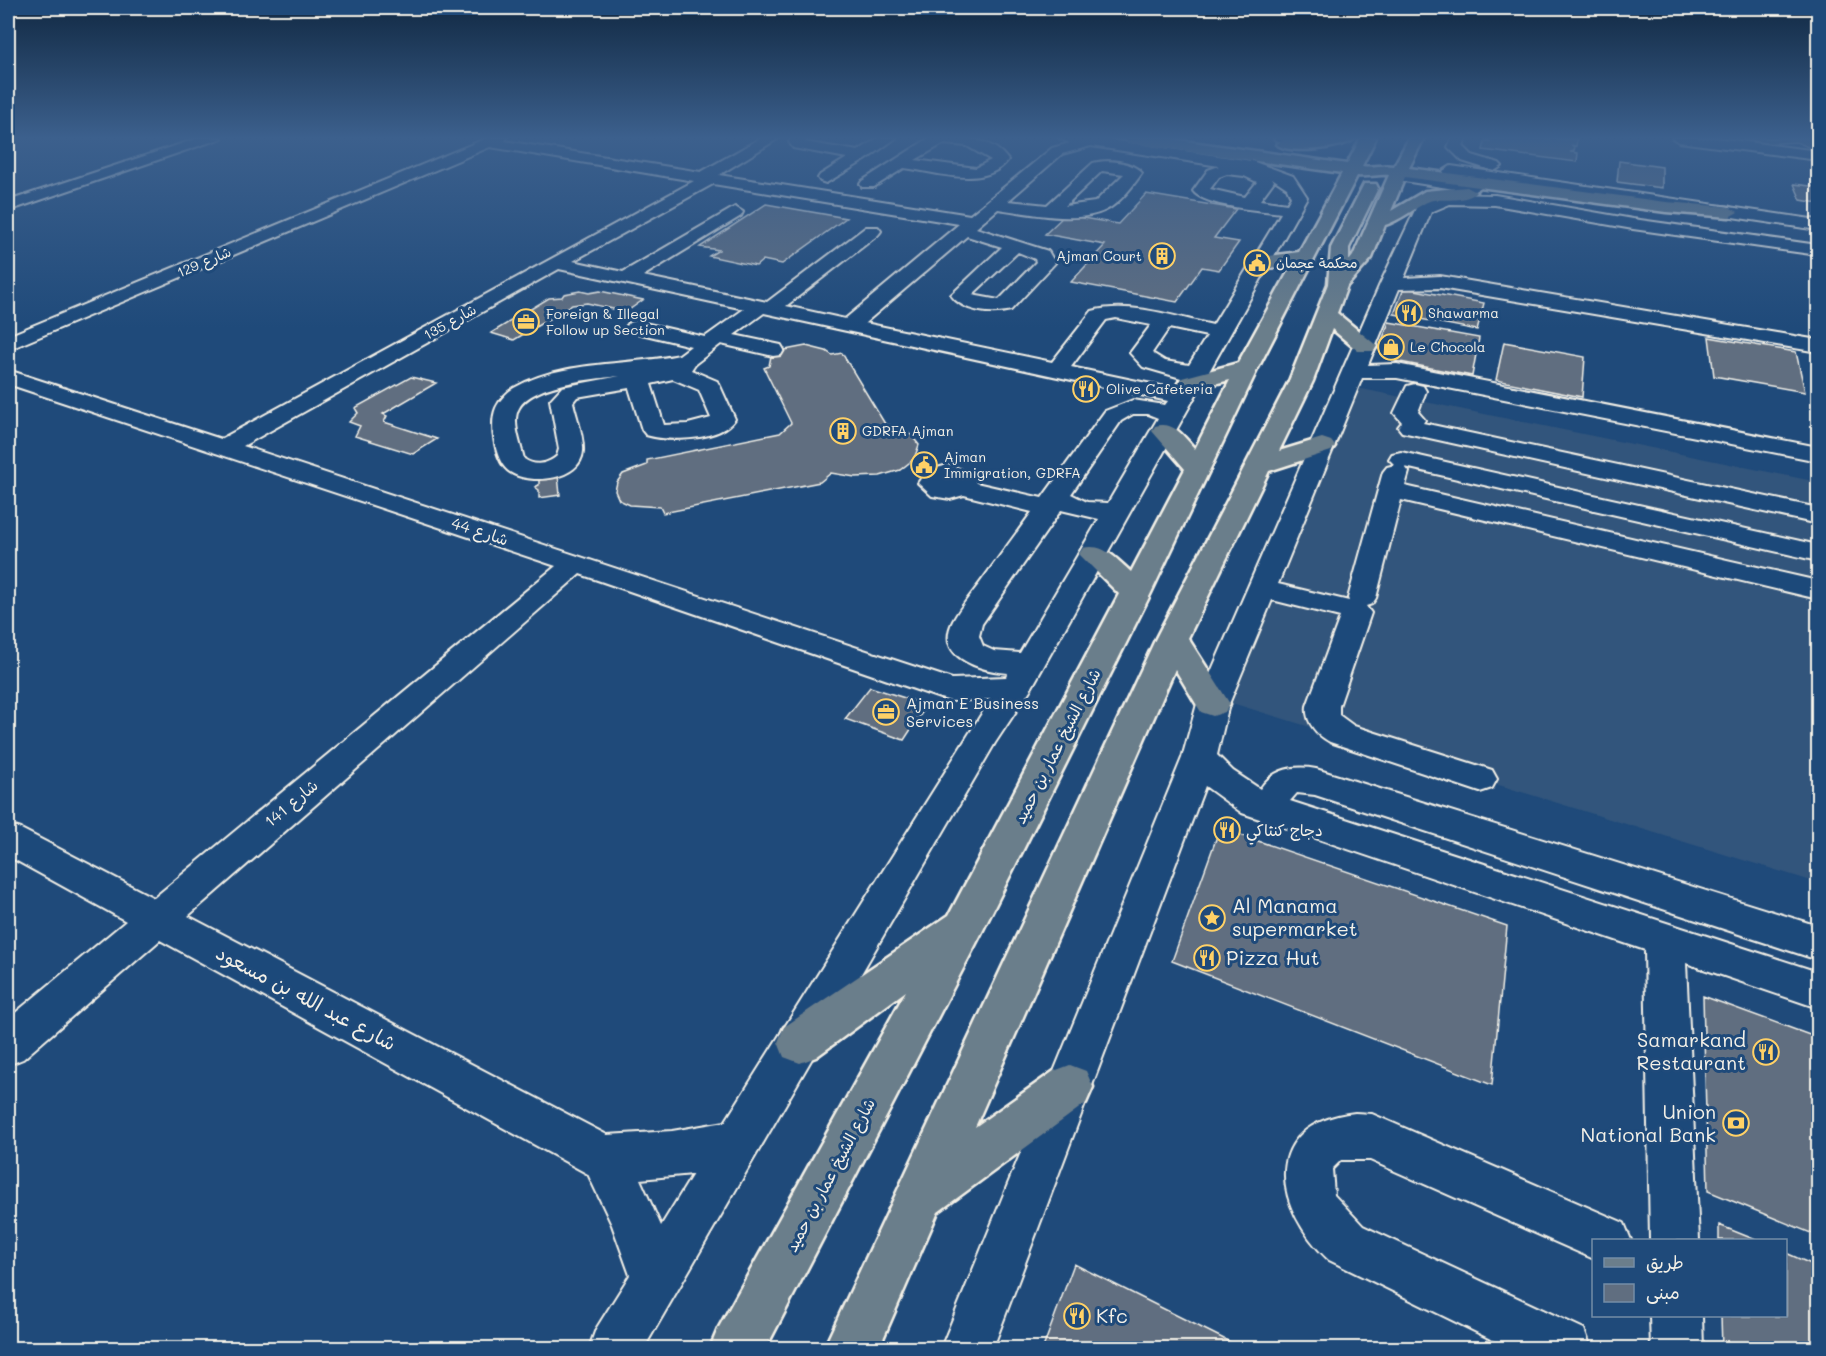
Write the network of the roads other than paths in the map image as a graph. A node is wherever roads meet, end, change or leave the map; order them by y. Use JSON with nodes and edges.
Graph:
{"nodes":[{"id":1,"x":22,"y":201,"type":"edge"},
{"id":2,"x":348,"y":201,"type":"edge"},
{"id":3,"x":667,"y":201,"type":"edge"},
{"id":4,"x":848,"y":201,"type":"edge"},
{"id":5,"x":998,"y":201,"type":"edge"},
{"id":6,"x":1297,"y":201,"type":"edge"},
{"id":7,"x":1320,"y":201,"type":"edge"},
{"id":8,"x":1359,"y":201,"type":"edge"},
{"id":9,"x":1377,"y":201,"type":"edge"},
{"id":10,"x":1414,"y":201,"type":"edge"},
{"id":11,"x":1442,"y":201,"type":"edge"},
{"id":12,"x":1502,"y":201,"type":"edge"},
{"id":13,"x":1567,"y":201,"type":"edge"},
{"id":14,"x":1628,"y":201,"type":"edge"},
{"id":15,"x":1658,"y":201,"type":"edge"},
{"id":16,"x":1744,"y":201,"type":"edge"},
{"id":17,"x":1249,"y":203,"type":"dead end"},
{"id":18,"x":995,"y":204,"type":"junction"},
{"id":19,"x":8,"y":206,"type":"edge"},
{"id":20,"x":1292,"y":210,"type":"junction"},
{"id":21,"x":735,"y":212,"type":"dead end"},
{"id":22,"x":1729,"y":212,"type":"junction"},
{"id":23,"x":1818,"y":212,"type":"edge"},
{"id":24,"x":1378,"y":221,"type":"junction"},
{"id":25,"x":971,"y":223,"type":"junction"},
{"id":26,"x":1818,"y":225,"type":"edge"},
{"id":27,"x":872,"y":231,"type":"dead end"},
{"id":28,"x":1776,"y":232,"type":"junction"},
{"id":29,"x":1039,"y":235,"type":"dead end"},
{"id":30,"x":1818,"y":237,"type":"edge"},
{"id":31,"x":1818,"y":248,"type":"edge"},
{"id":32,"x":1305,"y":257,"type":"junction"},
{"id":33,"x":557,"y":263,"type":"junction"},
{"id":34,"x":1261,"y":263,"type":"junction"},
{"id":35,"x":1395,"y":275,"type":"junction"},
{"id":36,"x":626,"y":278,"type":"junction"},
{"id":37,"x":1332,"y":299,"type":"junction"},
{"id":38,"x":766,"y":307,"type":"junction"},
{"id":39,"x":1164,"y":321,"type":"junction"},
{"id":40,"x":850,"y":325,"type":"junction"},
{"id":41,"x":636,"y":327,"type":"dead end"},
{"id":42,"x":1219,"y":332,"type":"junction"},
{"id":43,"x":713,"y":340,"type":"junction"},
{"id":44,"x":8,"y":344,"type":"edge"},
{"id":45,"x":1818,"y":346,"type":"edge"},
{"id":46,"x":773,"y":350,"type":"dead end"},
{"id":47,"x":1361,"y":358,"type":"junction"},
{"id":48,"x":681,"y":366,"type":"junction"},
{"id":49,"x":1247,"y":368,"type":"junction"},
{"id":50,"x":1057,"y":370,"type":"junction"},
{"id":51,"x":8,"y":377,"type":"edge"},
{"id":52,"x":638,"y":379,"type":"junction"},
{"id":53,"x":1413,"y":383,"type":"junction"},
{"id":54,"x":1180,"y":400,"type":"junction"},
{"id":55,"x":1412,"y":424,"type":"junction"},
{"id":56,"x":1322,"y":446,"type":"junction"},
{"id":57,"x":222,"y":448,"type":"junction"},
{"id":58,"x":1818,"y":454,"type":"edge"},
{"id":59,"x":1401,"y":459,"type":"junction"},
{"id":60,"x":1260,"y":465,"type":"junction"},
{"id":61,"x":1199,"y":468,"type":"junction"},
{"id":62,"x":1818,"y":475,"type":"edge"},
{"id":63,"x":962,"y":487,"type":"dead end"},
{"id":64,"x":1390,"y":490,"type":"junction"},
{"id":65,"x":1050,"y":507,"type":"junction"},
{"id":66,"x":1818,"y":516,"type":"edge"},
{"id":67,"x":1104,"y":534,"type":"junction"},
{"id":68,"x":1818,"y":553,"type":"edge"},
{"id":69,"x":576,"y":563,"type":"junction"},
{"id":70,"x":1265,"y":582,"type":"junction"},
{"id":71,"x":1818,"y":590,"type":"edge"},
{"id":72,"x":1136,"y":593,"type":"junction"},
{"id":73,"x":1357,"y":605,"type":"junction"},
{"id":74,"x":1172,"y":638,"type":"junction"},
{"id":75,"x":1023,"y":675,"type":"junction"},
{"id":76,"x":951,"y":690,"type":"junction"},
{"id":77,"x":1213,"y":704,"type":"junction"},
{"id":78,"x":983,"y":735,"type":"junction"},
{"id":79,"x":1199,"y":758,"type":"junction"},
{"id":80,"x":1480,"y":779,"type":"dead end"},
{"id":81,"x":1261,"y":805,"type":"junction"},
{"id":82,"x":1180,"y":808,"type":"junction"},
{"id":83,"x":8,"y":839,"type":"edge"},
{"id":84,"x":155,"y":918,"type":"junction"},
{"id":85,"x":965,"y":924,"type":"junction"},
{"id":86,"x":1665,"y":939,"type":"junction"},
{"id":87,"x":1818,"y":944,"type":"edge"},
{"id":88,"x":1818,"y":990,"type":"edge"},
{"id":89,"x":800,"y":1042,"type":"junction"},
{"id":90,"x":8,"y":1045,"type":"edge"},
{"id":91,"x":1070,"y":1087,"type":"junction"},
{"id":92,"x":739,"y":1143,"type":"junction"},
{"id":93,"x":604,"y":1158,"type":"junction"},
{"id":94,"x":922,"y":1194,"type":"junction"},
{"id":95,"x":1605,"y":1239,"type":"edge"},
{"id":96,"x":1674,"y":1239,"type":"edge"},
{"id":97,"x":657,"y":1279,"type":"junction"},
{"id":98,"x":1676,"y":1317,"type":"edge"},
{"id":99,"x":615,"y":1348,"type":"edge"},
{"id":100,"x":737,"y":1348,"type":"edge"},
{"id":101,"x":851,"y":1348,"type":"edge"},
{"id":102,"x":967,"y":1348,"type":"edge"},
{"id":103,"x":1565,"y":1348,"type":"edge"},
{"id":104,"x":1677,"y":1348,"type":"edge"}],
"edges":[{"from":1,"to":19,"type":"street"},
{"from":2,"to":44,"type":"street","name":"شارع 129"},
{"from":3,"to":33,"type":"street","name":"شارع 135"},
{"from":4,"to":25,"type":"street"},
{"from":5,"to":18,"type":"street"},
{"from":6,"to":20,"type":"street"},
{"from":7,"to":32,"type":"main road","name":"شارع الشيخ عمار بن حميد"},
{"from":8,"to":37,"type":"main road"},
{"from":9,"to":24,"type":"main road","name":"شارع الشيخ عمار بن حميد"},
{"from":10,"to":24,"type":"main road"},
{"from":11,"to":35,"type":"street"},
{"from":12,"to":31,"type":"street"},
{"from":13,"to":28,"type":"street"},
{"from":14,"to":22,"type":"main road"},
{"from":15,"to":22,"type":"street"},
{"from":16,"to":23,"type":"street"},
{"from":17,"to":20,"type":"street"},
{"from":18,"to":25,"type":"street"},
{"from":18,"to":25,"type":"street"},
{"from":20,"to":34,"type":"street"},
{"from":21,"to":36,"type":"street"},
{"from":22,"to":26,"type":"street"},
{"from":24,"to":37,"type":"main road","name":"شارع الشيخ عمار بن حميد"},
{"from":25,"to":29,"type":"street"},
{"from":25,"to":40,"type":"street"},
{"from":27,"to":38,"type":"street"},
{"from":28,"to":30,"type":"street"},
{"from":28,"to":31,"type":"street"},
{"from":32,"to":34,"type":"main road"},
{"from":32,"to":49,"type":"main road","name":"شارع الشيخ عمار بن حميد"},
{"from":33,"to":36,"type":"street"},
{"from":33,"to":57,"type":"street","name":"شارع 135"},
{"from":34,"to":42,"type":"street"},
{"from":35,"to":45,"type":"street"},
{"from":35,"to":47,"type":"street"},
{"from":36,"to":38,"type":"street"},
{"from":37,"to":47,"type":"main road"},
{"from":37,"to":60,"type":"main road","name":"شارع الشيخ عمار بن حميد"},
{"from":38,"to":40,"type":"street"},
{"from":38,"to":43,"type":"street"},
{"from":39,"to":42,"type":"street"},
{"from":39,"to":50,"type":"street"},
{"from":39,"to":54,"type":"street"},
{"from":40,"to":50,"type":"street"},
{"from":41,"to":43,"type":"street"},
{"from":42,"to":54,"type":"street"},
{"from":43,"to":46,"type":"street"},
{"from":43,"to":48,"type":"street"},
{"from":47,"to":53,"type":"street"},
{"from":47,"to":56,"type":"street"},
{"from":48,"to":52,"type":"street"},
{"from":48,"to":52,"type":"street"},
{"from":48,"to":52,"type":"street"},
{"from":49,"to":54,"type":"main road"},
{"from":49,"to":61,"type":"main road","name":"شارع الشيخ عمار بن حميد"},
{"from":50,"to":54,"type":"street"},
{"from":51,"to":57,"type":"street","name":"شارع 44"},
{"from":53,"to":55,"type":"street"},
{"from":53,"to":58,"type":"street"},
{"from":53,"to":62,"type":"street"},
{"from":54,"to":61,"type":"main road"},
{"from":54,"to":65,"type":"street"},
{"from":54,"to":67,"type":"street"},
{"from":55,"to":59,"type":"street"},
{"from":55,"to":66,"type":"street"},
{"from":56,"to":60,"type":"main road"},
{"from":56,"to":70,"type":"street"},
{"from":57,"to":69,"type":"street","name":"شارع 44"},
{"from":59,"to":64,"type":"street"},
{"from":59,"to":68,"type":"street"},
{"from":60,"to":74,"type":"main road","name":"شارع الشيخ عمار بن حميد"},
{"from":61,"to":72,"type":"main road","name":"شارع الشيخ عمار بن حميد"},
{"from":63,"to":65,"type":"street"},
{"from":64,"to":71,"type":"street"},
{"from":64,"to":73,"type":"street"},
{"from":65,"to":67,"type":"street"},
{"from":65,"to":75,"type":"street"},
{"from":67,"to":72,"type":"main road"},
{"from":67,"to":75,"type":"street"},
{"from":69,"to":76,"type":"street","name":"شارع 44"},
{"from":69,"to":84,"type":"street","name":"شارع 141"},
{"from":70,"to":73,"type":"street"},
{"from":70,"to":77,"type":"street"},
{"from":72,"to":85,"type":"main road","name":"شارع الشيخ عمار بن حميد"},
{"from":73,"to":80,"type":"street"},
{"from":74,"to":77,"type":"main road"},
{"from":74,"to":94,"type":"main road","name":"شارع الشيخ عمار بن حميد"},
{"from":75,"to":76,"type":"street","name":"شارع 44"},
{"from":75,"to":78,"type":"street"},
{"from":76,"to":78,"type":"street"},
{"from":77,"to":79,"type":"street"},
{"from":78,"to":89,"type":"street"},
{"from":79,"to":81,"type":"street"},
{"from":79,"to":82,"type":"street"},
{"from":81,"to":82,"type":"street"},
{"from":81,"to":86,"type":"street"},
{"from":81,"to":87,"type":"street"},
{"from":82,"to":91,"type":"street"},
{"from":83,"to":84,"type":"street","name":"شارع عبد الله بن مسعود"},
{"from":84,"to":90,"type":"street","name":"شارع 141"},
{"from":84,"to":93,"type":"street","name":"شارع عبد الله بن مسعود"},
{"from":85,"to":89,"type":"main road"},
{"from":85,"to":100,"type":"main road","name":"شارع الشيخ عمار بن حميد"},
{"from":86,"to":88,"type":"street"},
{"from":86,"to":96,"type":"street"},
{"from":89,"to":92,"type":"street"},
{"from":91,"to":94,"type":"main road"},
{"from":91,"to":102,"type":"street"},
{"from":92,"to":93,"type":"street"},
{"from":92,"to":97,"type":"street"},
{"from":93,"to":97,"type":"street"},
{"from":94,"to":101,"type":"main road","name":"شارع الشيخ عمار بن حميد"},
{"from":95,"to":103,"type":"street"},
{"from":97,"to":99,"type":"street"},
{"from":98,"to":104,"type":"street"}]}
